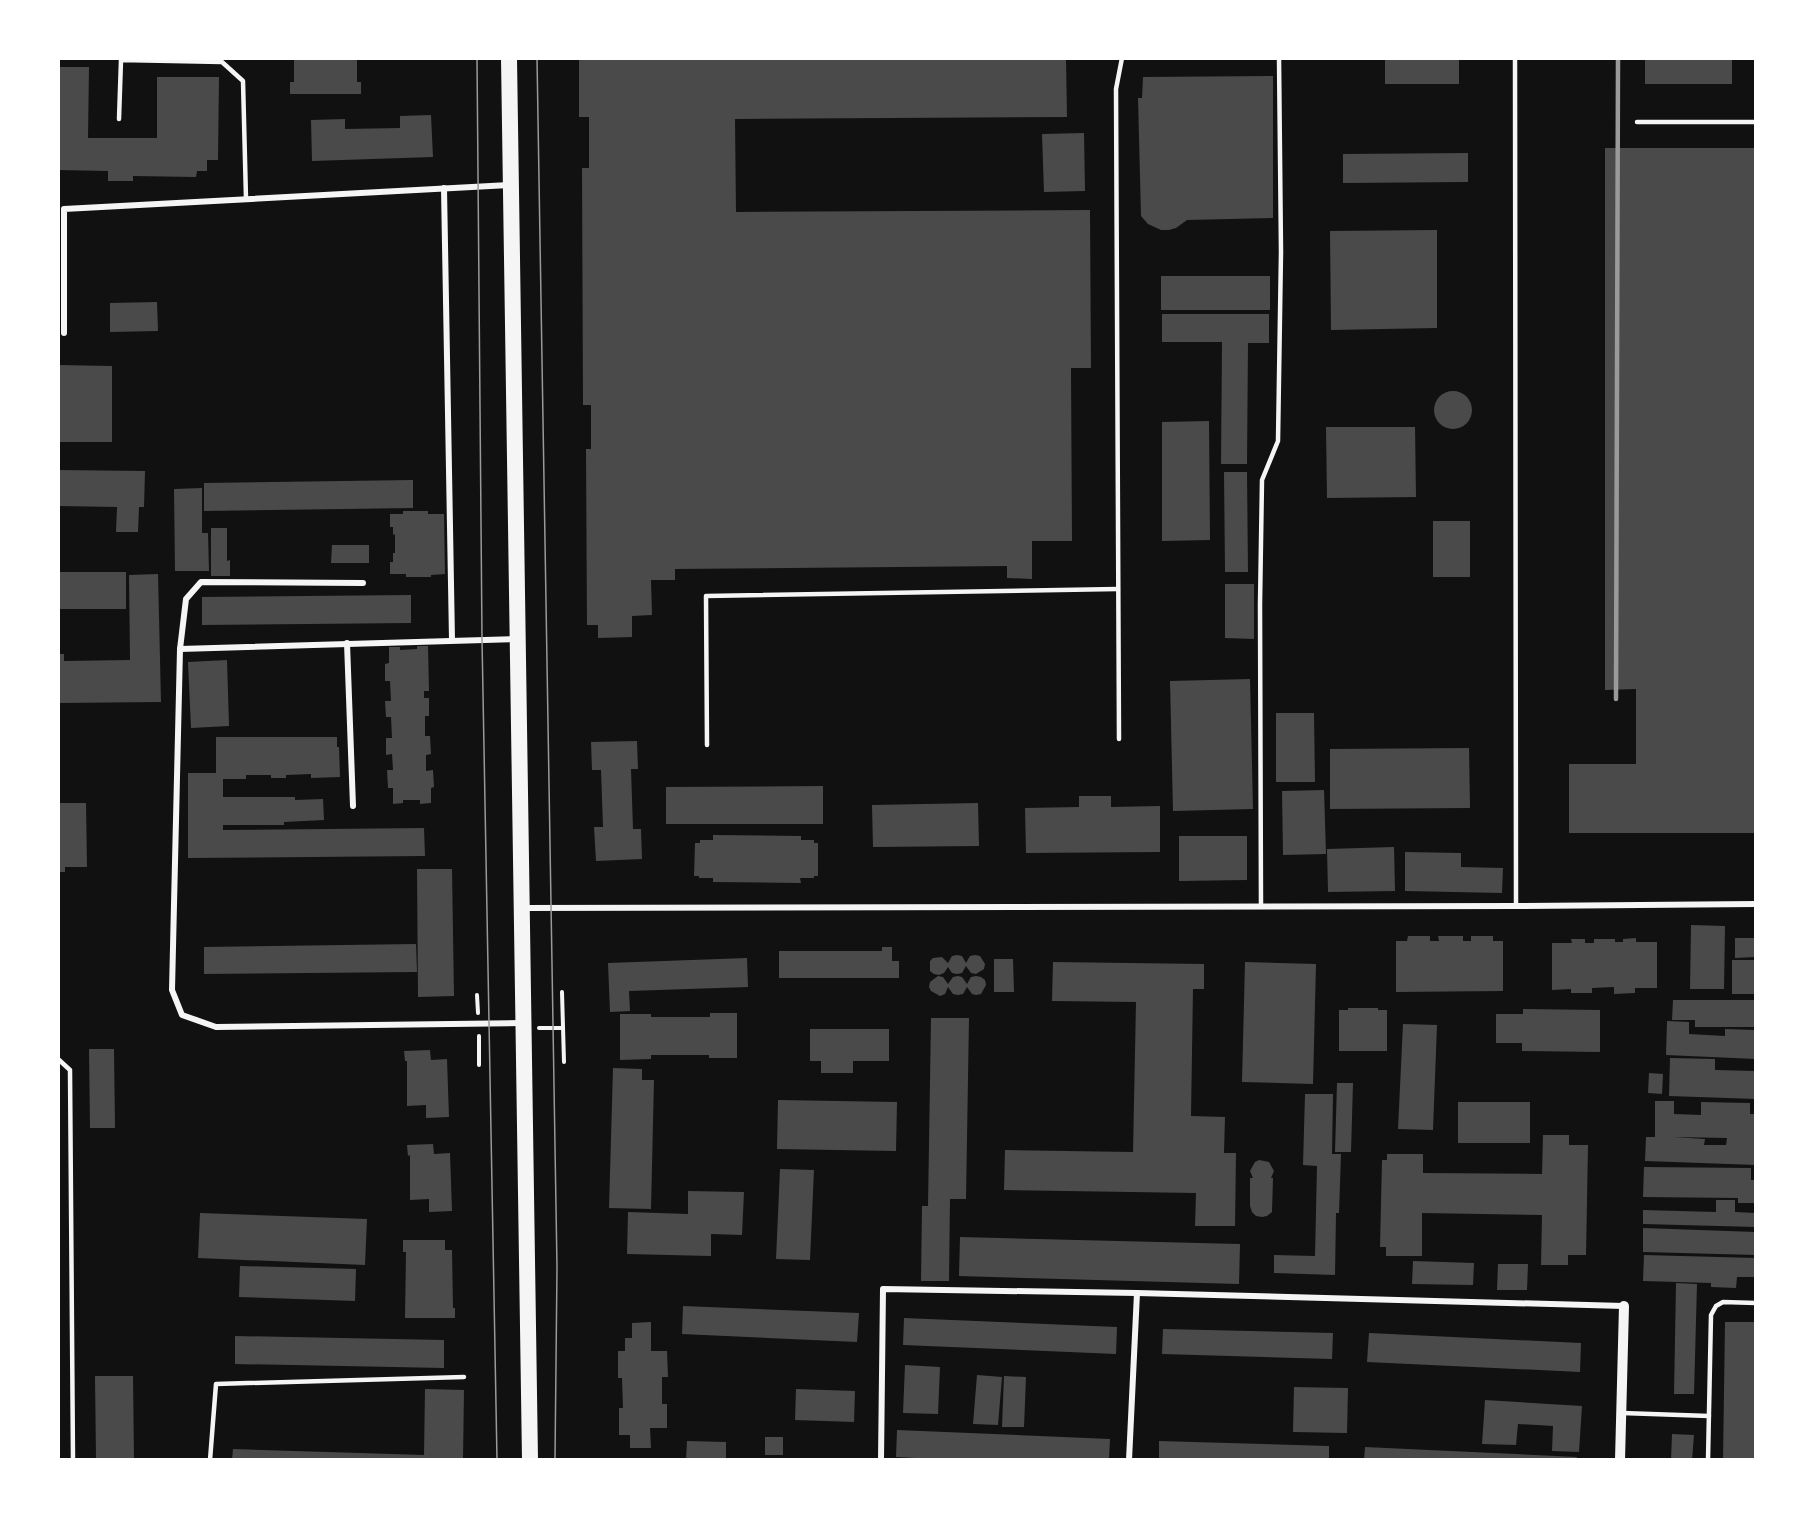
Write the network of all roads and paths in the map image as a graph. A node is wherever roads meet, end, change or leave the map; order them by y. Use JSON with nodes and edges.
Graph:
{"nodes":[{"id":1,"x":509,"y":58,"type":"edge"},
{"id":2,"x":1122,"y":58,"type":"edge"},
{"id":3,"x":1279,"y":58,"type":"edge"},
{"id":4,"x":1515,"y":58,"type":"edge"},
{"id":5,"x":119,"y":119,"type":"dead end"},
{"id":6,"x":1637,"y":122,"type":"dead end"},
{"id":7,"x":1755,"y":122,"type":"edge"},
{"id":8,"x":511,"y":185,"type":"junction"},
{"id":9,"x":444,"y":188,"type":"junction"},
{"id":10,"x":246,"y":199,"type":"junction"},
{"id":11,"x":64,"y":333,"type":"dead end"},
{"id":12,"x":363,"y":583,"type":"dead end"},
{"id":13,"x":1118,"y":589,"type":"junction"},
{"id":14,"x":518,"y":639,"type":"junction"},
{"id":15,"x":452,"y":640,"type":"junction"},
{"id":16,"x":347,"y":643,"type":"junction"},
{"id":17,"x":180,"y":649,"type":"junction"},
{"id":18,"x":1119,"y":739,"type":"dead end"},
{"id":19,"x":707,"y":745,"type":"dead end"},
{"id":20,"x":353,"y":806,"type":"dead end"},
{"id":21,"x":1755,"y":904,"type":"edge"},
{"id":22,"x":1261,"y":906,"type":"junction"},
{"id":23,"x":1516,"y":906,"type":"junction"},
{"id":24,"x":522,"y":908,"type":"junction"},
{"id":25,"x":562,"y":992,"type":"dead end"},
{"id":26,"x":523,"y":1023,"type":"junction"},
{"id":27,"x":478,"y":1028,"type":"dead end"},
{"id":28,"x":58,"y":1059,"type":"edge"},
{"id":29,"x":564,"y":1062,"type":"dead end"},
{"id":30,"x":479,"y":1065,"type":"dead end"},
{"id":31,"x":1137,"y":1293,"type":"junction"},
{"id":32,"x":1755,"y":1303,"type":"edge"},
{"id":33,"x":1624,"y":1306,"type":"joint"},
{"id":34,"x":464,"y":1377,"type":"dead end"},
{"id":35,"x":1622,"y":1413,"type":"junction"},
{"id":36,"x":1709,"y":1416,"type":"junction"},
{"id":37,"x":73,"y":1460,"type":"edge"},
{"id":38,"x":210,"y":1460,"type":"edge"},
{"id":39,"x":530,"y":1460,"type":"edge"},
{"id":40,"x":881,"y":1460,"type":"edge"},
{"id":41,"x":1129,"y":1460,"type":"edge"},
{"id":42,"x":1620,"y":1460,"type":"edge"},
{"id":43,"x":1708,"y":1460,"type":"edge"}],
"edges":[{"from":1,"to":8,"type":"highway"},
{"from":2,"to":13,"type":"lane"},
{"from":3,"to":22,"type":"lane"},
{"from":4,"to":23,"type":"lane"},
{"from":5,"to":10,"type":"lane"},
{"from":6,"to":7,"type":"lane"},
{"from":8,"to":9,"type":"street"},
{"from":8,"to":14,"type":"highway"},
{"from":9,"to":10,"type":"street"},
{"from":9,"to":15,"type":"street"},
{"from":10,"to":11,"type":"street"},
{"from":12,"to":17,"type":"street"},
{"from":13,"to":18,"type":"lane"},
{"from":13,"to":19,"type":"lane"},
{"from":14,"to":15,"type":"street"},
{"from":14,"to":24,"type":"highway"},
{"from":15,"to":16,"type":"street"},
{"from":16,"to":17,"type":"street"},
{"from":16,"to":20,"type":"street"},
{"from":17,"to":26,"type":"street"},
{"from":21,"to":23,"type":"street"},
{"from":22,"to":23,"type":"street"},
{"from":22,"to":24,"type":"street"},
{"from":24,"to":26,"type":"highway"},
{"from":25,"to":29,"type":"path"},
{"from":26,"to":39,"type":"highway"},
{"from":27,"to":30,"type":"path"},
{"from":28,"to":37,"type":"lane"},
{"from":31,"to":33,"type":"street"},
{"from":31,"to":40,"type":"street"},
{"from":31,"to":41,"type":"street"},
{"from":32,"to":36,"type":"lane"},
{"from":33,"to":35,"type":"street"},
{"from":34,"to":38,"type":"lane"},
{"from":35,"to":36,"type":"lane"},
{"from":35,"to":42,"type":"street"},
{"from":36,"to":43,"type":"lane"}]}
